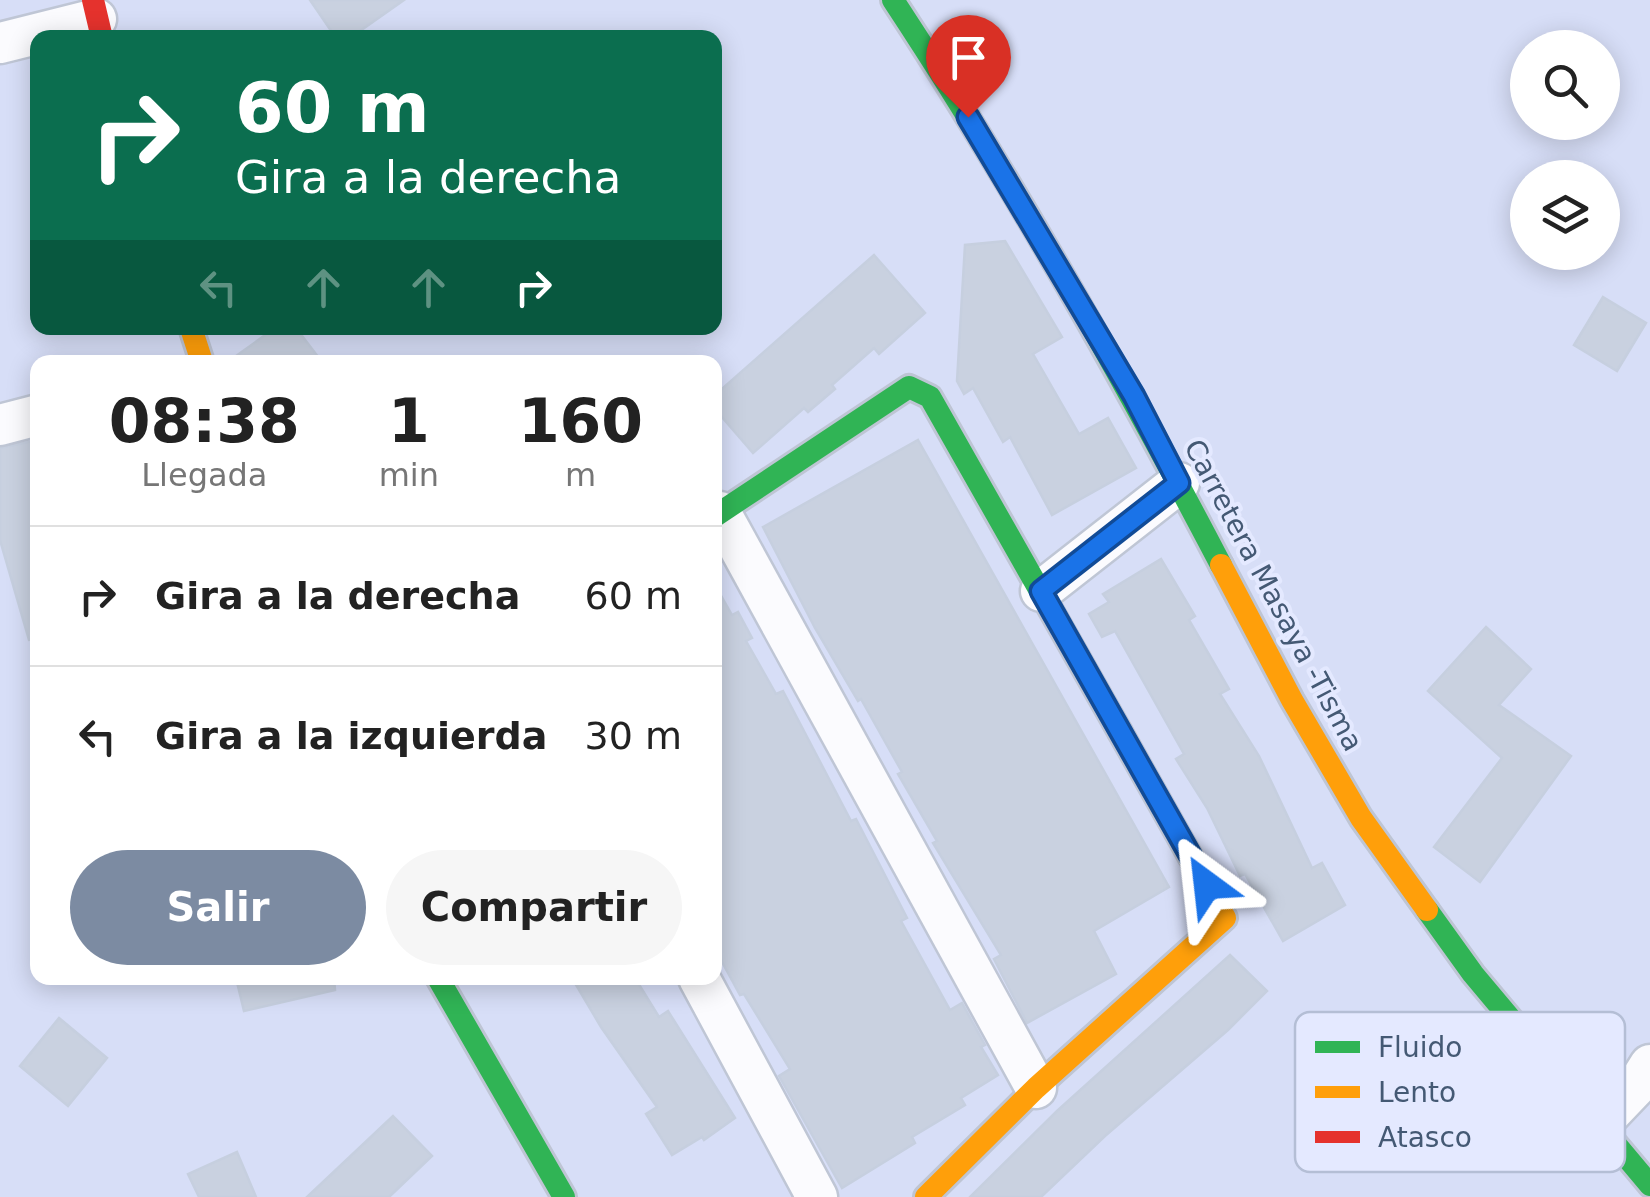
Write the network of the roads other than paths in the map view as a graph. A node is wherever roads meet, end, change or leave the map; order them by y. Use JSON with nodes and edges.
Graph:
{"nodes":[{"id":1,"x":893,"y":0,"type":"edge"},
{"id":2,"x":97,"y":19,"type":"edge"},
{"id":3,"x":54,"y":30,"type":"edge"},
{"id":4,"x":30,"y":36,"type":"edge"},
{"id":5,"x":0,"y":44,"type":"edge"},
{"id":6,"x":30,"y":417,"type":"edge"},
{"id":7,"x":0,"y":425,"type":"edge"},
{"id":8,"x":1179,"y":483,"type":"junction"},
{"id":9,"x":722,"y":511,"type":"edge"},
{"id":10,"x":722,"y":523,"type":"edge"},
{"id":11,"x":1041,"y":591,"type":"junction"},
{"id":12,"x":442,"y":985,"type":"edge"},
{"id":13,"x":703,"y":985,"type":"edge"},
{"id":14,"x":1504,"y":1012,"type":"edge"},
{"id":15,"x":1650,"y":1065,"type":"edge"},
{"id":16,"x":1036,"y":1088,"type":"junction"},
{"id":17,"x":1625,"y":1098,"type":"edge"},
{"id":18,"x":1625,"y":1156,"type":"edge"},
{"id":19,"x":1650,"y":1184,"type":"edge"},
{"id":20,"x":564,"y":1197,"type":"edge"},
{"id":21,"x":817,"y":1197,"type":"edge"},
{"id":22,"x":926,"y":1197,"type":"edge"}],
"edges":[{"from":1,"to":8,"type":"street","name":"Carretera Masaya -Tisma"},
{"from":2,"to":3,"type":"street"},
{"from":4,"to":5,"type":"street"},
{"from":6,"to":7,"type":"street"},
{"from":8,"to":11,"type":"street"},
{"from":8,"to":14,"type":"street","name":"Carretera Masaya -Tisma"},
{"from":9,"to":11,"type":"street"},
{"from":10,"to":16,"type":"street"},
{"from":11,"to":16,"type":"street"},
{"from":12,"to":20,"type":"street"},
{"from":13,"to":21,"type":"street"},
{"from":15,"to":17,"type":"street"},
{"from":16,"to":22,"type":"street"},
{"from":18,"to":19,"type":"street","name":"Carretera Masaya -Tisma"}]}
